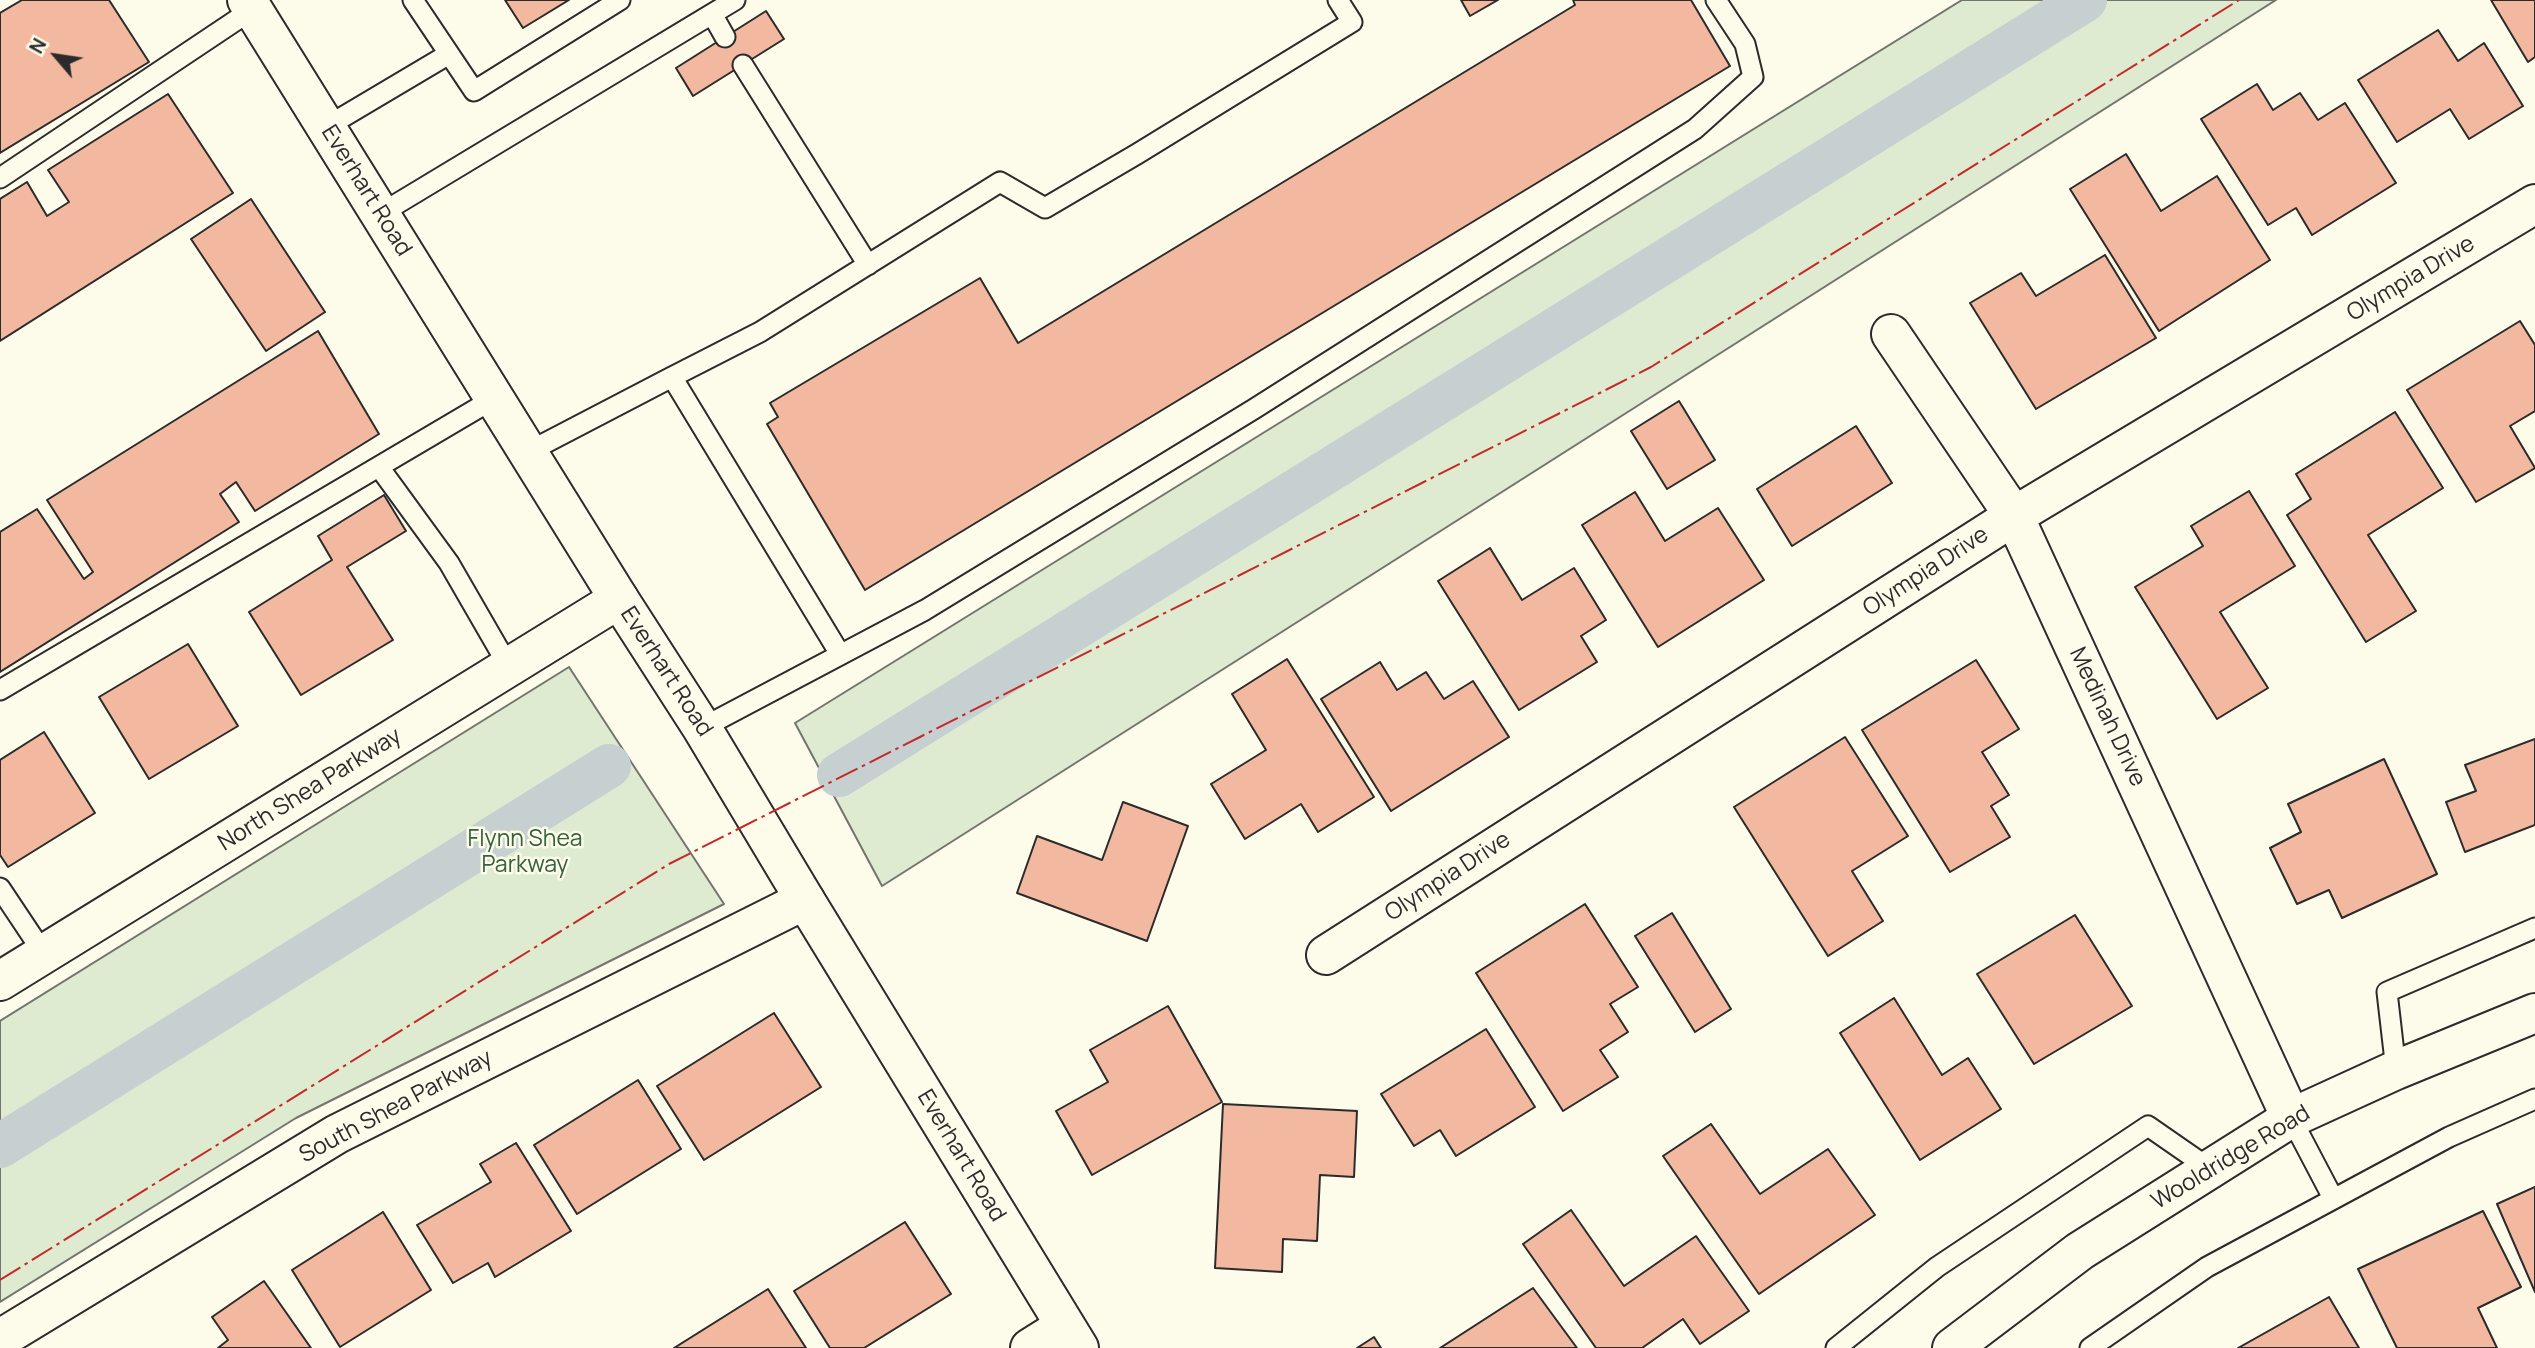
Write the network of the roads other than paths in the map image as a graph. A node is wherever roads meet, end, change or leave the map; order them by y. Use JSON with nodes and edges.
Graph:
{"nodes":[{"id":1,"x":413,"y":0,"type":"edge"},
{"id":2,"x":620,"y":0,"type":"edge"},
{"id":3,"x":735,"y":0,"type":"edge"},
{"id":4,"x":1338,"y":0,"type":"edge"},
{"id":5,"x":1716,"y":0,"type":"edge"},
{"id":6,"x":250,"y":5,"type":"edge"},
{"id":7,"x":712,"y":14,"type":"junction"},
{"id":8,"x":725,"y":37,"type":"dead end"},
{"id":9,"x":449,"y":54,"type":"junction"},
{"id":10,"x":743,"y":65,"type":"dead end"},
{"id":11,"x":326,"y":127,"type":"junction"},
{"id":12,"x":0,"y":178,"type":"edge"},
{"id":13,"x":2535,"y":204,"type":"edge"},
{"id":14,"x":380,"y":214,"type":"junction"},
{"id":15,"x":868,"y":265,"type":"junction"},
{"id":16,"x":1891,"y":334,"type":"dead end"},
{"id":17,"x":672,"y":377,"type":"junction"},
{"id":18,"x":495,"y":398,"type":"junction"},
{"id":19,"x":528,"y":453,"type":"junction"},
{"id":20,"x":379,"y":467,"type":"junction"},
{"id":21,"x":2014,"y":516,"type":"junction"},
{"id":22,"x":619,"y":599,"type":"junction"},
{"id":23,"x":840,"y":654,"type":"junction"},
{"id":24,"x":509,"y":667,"type":"junction"},
{"id":25,"x":0,"y":690,"type":"edge"},
{"id":26,"x":702,"y":728,"type":"junction"},
{"id":27,"x":0,"y":888,"type":"edge"},
{"id":28,"x":805,"y":900,"type":"junction"},
{"id":29,"x":2535,"y":928,"type":"edge"},
{"id":30,"x":44,"y":954,"type":"junction"},
{"id":31,"x":1326,"y":955,"type":"dead end"},
{"id":32,"x":0,"y":981,"type":"edge"},
{"id":33,"x":2535,"y":1013,"type":"edge"},
{"id":34,"x":2396,"y":1070,"type":"junction"},
{"id":35,"x":2535,"y":1099,"type":"edge"},
{"id":36,"x":2291,"y":1118,"type":"junction"},
{"id":37,"x":2210,"y":1169,"type":"junction"},
{"id":38,"x":2333,"y":1198,"type":"junction"},
{"id":39,"x":1072,"y":1337,"type":"edge"},
{"id":40,"x":0,"y":1339,"type":"edge"},
{"id":41,"x":1030,"y":1348,"type":"edge"},
{"id":42,"x":1836,"y":1348,"type":"edge"},
{"id":43,"x":1952,"y":1348,"type":"edge"},
{"id":44,"x":2090,"y":1348,"type":"edge"}],
"edges":[{"from":1,"to":9,"type":"lane"},
{"from":2,"to":9,"type":"lane"},
{"from":3,"to":7,"type":"lane"},
{"from":4,"to":15,"type":"lane"},
{"from":5,"to":23,"type":"lane"},
{"from":6,"to":11,"type":"street","name":"Everhart Road"},
{"from":6,"to":12,"type":"lane"},
{"from":7,"to":8,"type":"lane"},
{"from":7,"to":14,"type":"lane"},
{"from":9,"to":11,"type":"lane"},
{"from":10,"to":15,"type":"lane"},
{"from":11,"to":14,"type":"street","name":"Everhart Road"},
{"from":13,"to":21,"type":"street","name":"Olympia Drive"},
{"from":14,"to":18,"type":"street","name":"Everhart Road"},
{"from":15,"to":17,"type":"lane"},
{"from":16,"to":21,"type":"street","name":"Medinah Drive"},
{"from":17,"to":19,"type":"lane"},
{"from":17,"to":23,"type":"lane"},
{"from":18,"to":19,"type":"street","name":"Everhart Road"},
{"from":18,"to":20,"type":"lane"},
{"from":19,"to":22,"type":"street","name":"Everhart Road"},
{"from":20,"to":24,"type":"lane"},
{"from":20,"to":25,"type":"lane"},
{"from":21,"to":31,"type":"street","name":"Olympia Drive"},
{"from":21,"to":36,"type":"street","name":"Medinah Drive"},
{"from":22,"to":24,"type":"street","name":"North Shea Parkway"},
{"from":22,"to":26,"type":"street","name":"Everhart Road"},
{"from":23,"to":26,"type":"lane"},
{"from":24,"to":30,"type":"street","name":"North Shea Parkway"},
{"from":26,"to":28,"type":"street","name":"Everhart Road"},
{"from":27,"to":30,"type":"lane"},
{"from":28,"to":39,"type":"street","name":"Everhart Road"},
{"from":28,"to":40,"type":"street","name":"South Shea Parkway"},
{"from":29,"to":34,"type":"lane"},
{"from":30,"to":32,"type":"street","name":"North Shea Parkway"},
{"from":33,"to":34,"type":"street","name":"Wooldridge Road"},
{"from":34,"to":36,"type":"street","name":"Wooldridge Road"},
{"from":35,"to":38,"type":"lane"},
{"from":36,"to":37,"type":"street","name":"Wooldridge Road"},
{"from":36,"to":38,"type":"lane"},
{"from":37,"to":42,"type":"lane"},
{"from":37,"to":43,"type":"street","name":"Wooldridge Road"},
{"from":38,"to":44,"type":"lane"},
{"from":39,"to":41,"type":"street"}]}
